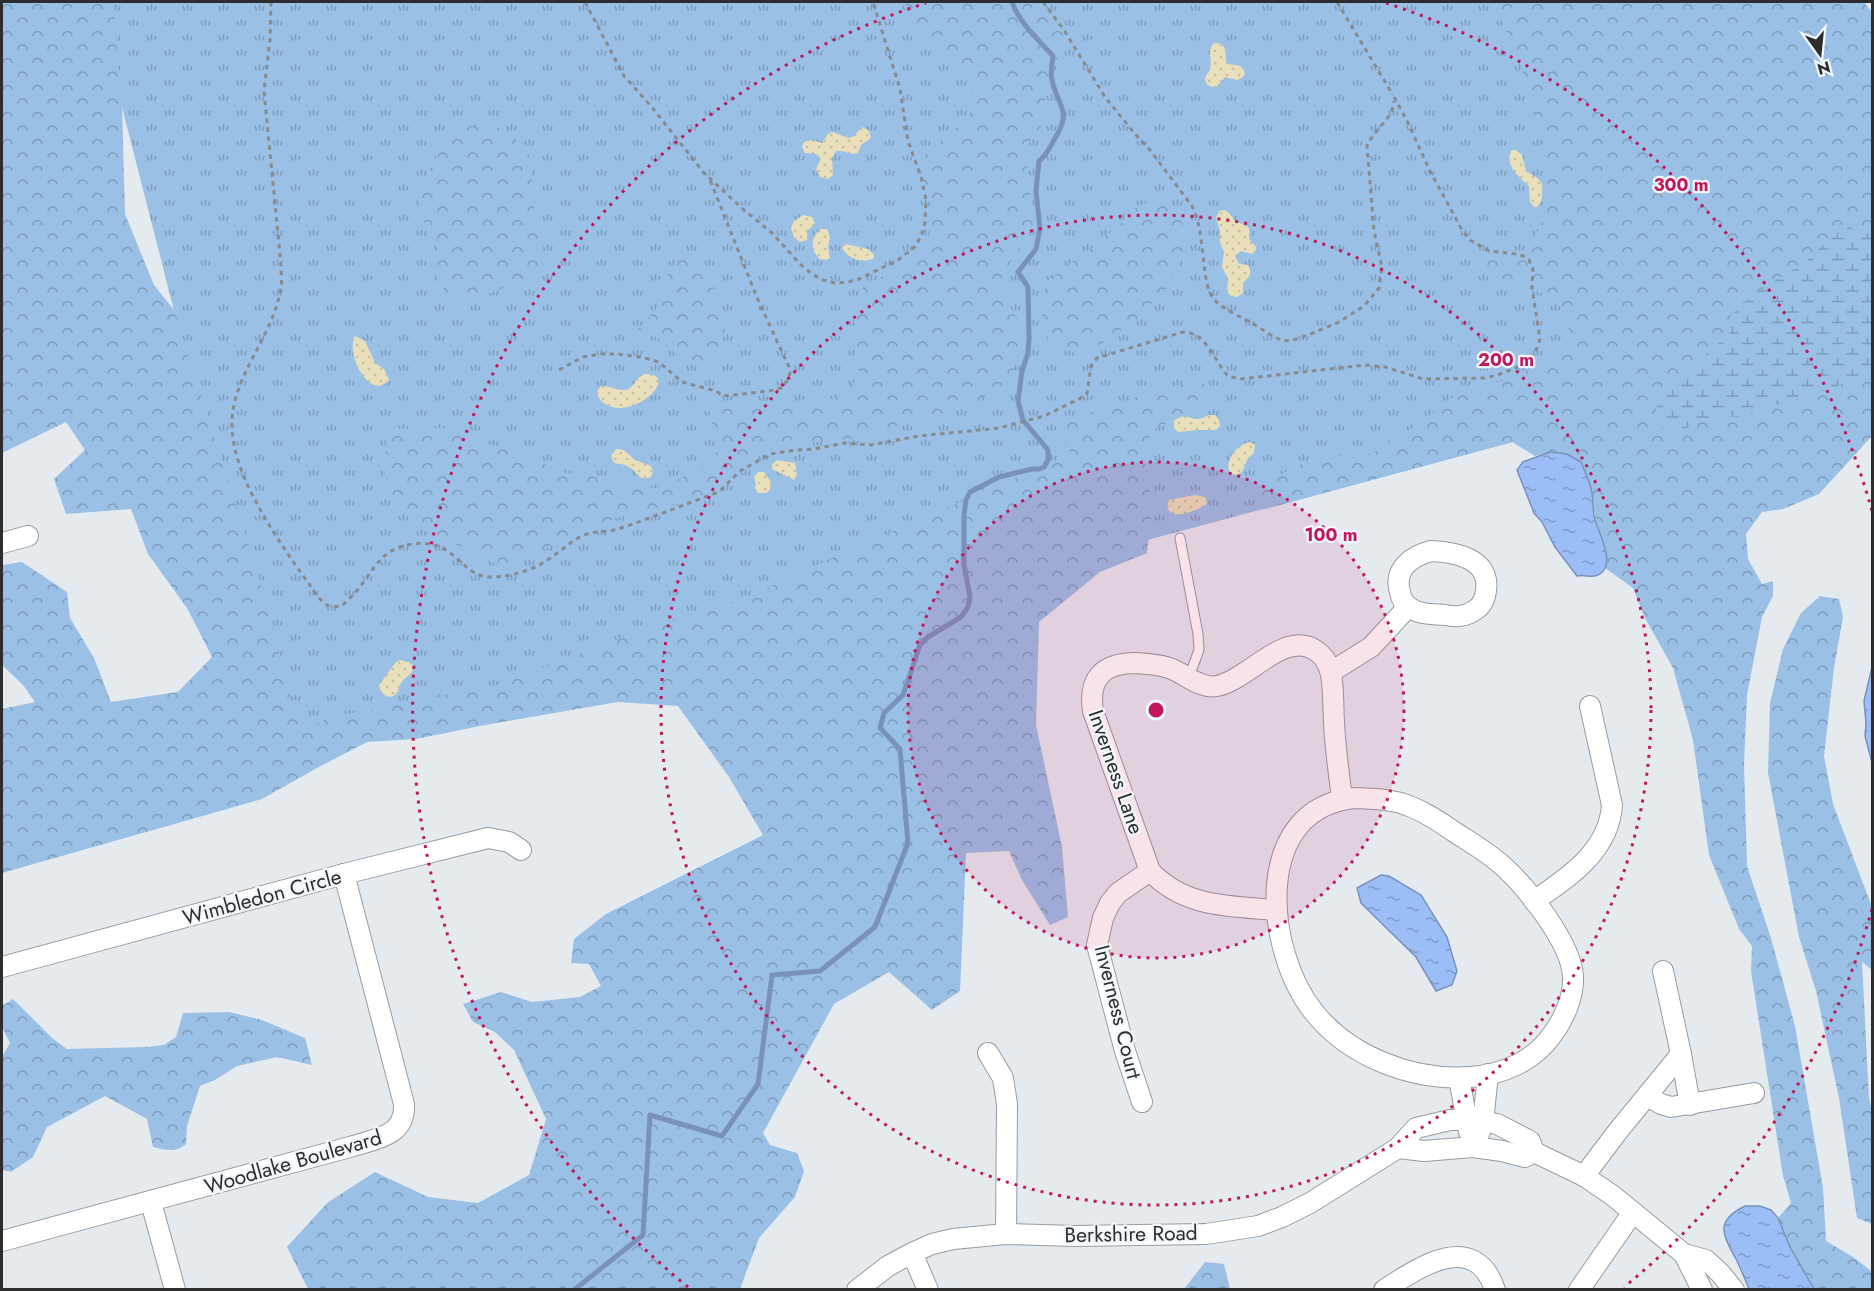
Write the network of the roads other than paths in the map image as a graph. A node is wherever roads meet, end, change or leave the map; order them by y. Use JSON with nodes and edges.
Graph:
{"nodes":[{"id":1,"x":28,"y":536,"type":"dead end"},
{"id":2,"x":1180,"y":538,"type":"dead end"},
{"id":3,"x":2,"y":543,"type":"edge"},
{"id":4,"x":1408,"y":607,"type":"junction"},
{"id":5,"x":1330,"y":672,"type":"junction"},
{"id":6,"x":1189,"y":677,"type":"junction"},
{"id":7,"x":1590,"y":706,"type":"dead end"},
{"id":8,"x":1342,"y":799,"type":"junction"},
{"id":9,"x":521,"y":850,"type":"dead end"},
{"id":10,"x":1150,"y":871,"type":"junction"},
{"id":11,"x":344,"y":874,"type":"junction"},
{"id":12,"x":1534,"y":901,"type":"junction"},
{"id":13,"x":1277,"y":910,"type":"junction"},
{"id":14,"x":2,"y":967,"type":"edge"},
{"id":15,"x":1663,"y":971,"type":"dead end"},
{"id":16,"x":988,"y":1053,"type":"dead end"},
{"id":17,"x":1682,"y":1054,"type":"junction"},
{"id":18,"x":1488,"y":1074,"type":"junction"},
{"id":19,"x":1459,"y":1078,"type":"junction"},
{"id":20,"x":1754,"y":1093,"type":"dead end"},
{"id":21,"x":1648,"y":1096,"type":"junction"},
{"id":22,"x":1142,"y":1102,"type":"dead end"},
{"id":23,"x":1690,"y":1105,"type":"junction"},
{"id":24,"x":1475,"y":1121,"type":"junction"},
{"id":25,"x":1473,"y":1147,"type":"junction"},
{"id":26,"x":1398,"y":1148,"type":"junction"},
{"id":27,"x":1534,"y":1152,"type":"junction"},
{"id":28,"x":1584,"y":1176,"type":"junction"},
{"id":29,"x":151,"y":1202,"type":"junction"},
{"id":30,"x":1633,"y":1212,"type":"junction"},
{"id":31,"x":1006,"y":1234,"type":"junction"},
{"id":32,"x":2,"y":1241,"type":"edge"},
{"id":33,"x":912,"y":1253,"type":"junction"},
{"id":34,"x":1684,"y":1254,"type":"junction"},
{"id":35,"x":175,"y":1290,"type":"edge"},
{"id":36,"x":857,"y":1290,"type":"edge"},
{"id":37,"x":928,"y":1290,"type":"edge"},
{"id":38,"x":1384,"y":1290,"type":"edge"},
{"id":39,"x":1495,"y":1290,"type":"edge"},
{"id":40,"x":1579,"y":1290,"type":"edge"},
{"id":41,"x":1702,"y":1290,"type":"edge"},
{"id":42,"x":1734,"y":1290,"type":"edge"}],
"edges":[{"from":1,"to":3,"type":"street"},
{"from":2,"to":6,"type":"lane"},
{"from":4,"to":4,"type":"street"},
{"from":4,"to":5,"type":"street"},
{"from":5,"to":6,"type":"street","name":"Inverness Lane"},
{"from":5,"to":8,"type":"street"},
{"from":6,"to":10,"type":"street","name":"Inverness Lane"},
{"from":7,"to":12,"type":"street"},
{"from":8,"to":12,"type":"street"},
{"from":8,"to":13,"type":"street"},
{"from":9,"to":11,"type":"street","name":"Wimbledon Circle"},
{"from":10,"to":13,"type":"street"},
{"from":10,"to":22,"type":"street","name":"Inverness Court"},
{"from":11,"to":14,"type":"street","name":"Wimbledon Circle"},
{"from":11,"to":29,"type":"street","name":"Woodlake Boulevard"},
{"from":12,"to":18,"type":"street"},
{"from":13,"to":19,"type":"street"},
{"from":15,"to":17,"type":"street"},
{"from":16,"to":31,"type":"street"},
{"from":17,"to":21,"type":"street"},
{"from":17,"to":23,"type":"street"},
{"from":18,"to":19,"type":"street"},
{"from":18,"to":24,"type":"street"},
{"from":19,"to":24,"type":"street"},
{"from":20,"to":23,"type":"street"},
{"from":21,"to":23,"type":"street"},
{"from":21,"to":28,"type":"street"},
{"from":24,"to":25,"type":"street"},
{"from":24,"to":26,"type":"street","name":"Berkshire Road"},
{"from":24,"to":27,"type":"street","name":"Berkshire Road"},
{"from":25,"to":26,"type":"street","name":"Berkshire Road"},
{"from":25,"to":27,"type":"street","name":"Berkshire Road"},
{"from":26,"to":31,"type":"street","name":"Berkshire Road"},
{"from":27,"to":28,"type":"street","name":"Berkshire Road"},
{"from":28,"to":30,"type":"street","name":"Berkshire Road"},
{"from":29,"to":32,"type":"street","name":"Woodlake Boulevard"},
{"from":29,"to":35,"type":"street"},
{"from":30,"to":34,"type":"street","name":"Berkshire Road"},
{"from":30,"to":40,"type":"street"},
{"from":31,"to":33,"type":"street","name":"Berkshire Road"},
{"from":33,"to":36,"type":"street","name":"Berkshire Road"},
{"from":33,"to":37,"type":"street"},
{"from":34,"to":41,"type":"street","name":"Berkshire Road"},
{"from":34,"to":42,"type":"street","name":"Berkshire Road"},
{"from":38,"to":39,"type":"street"}]}
